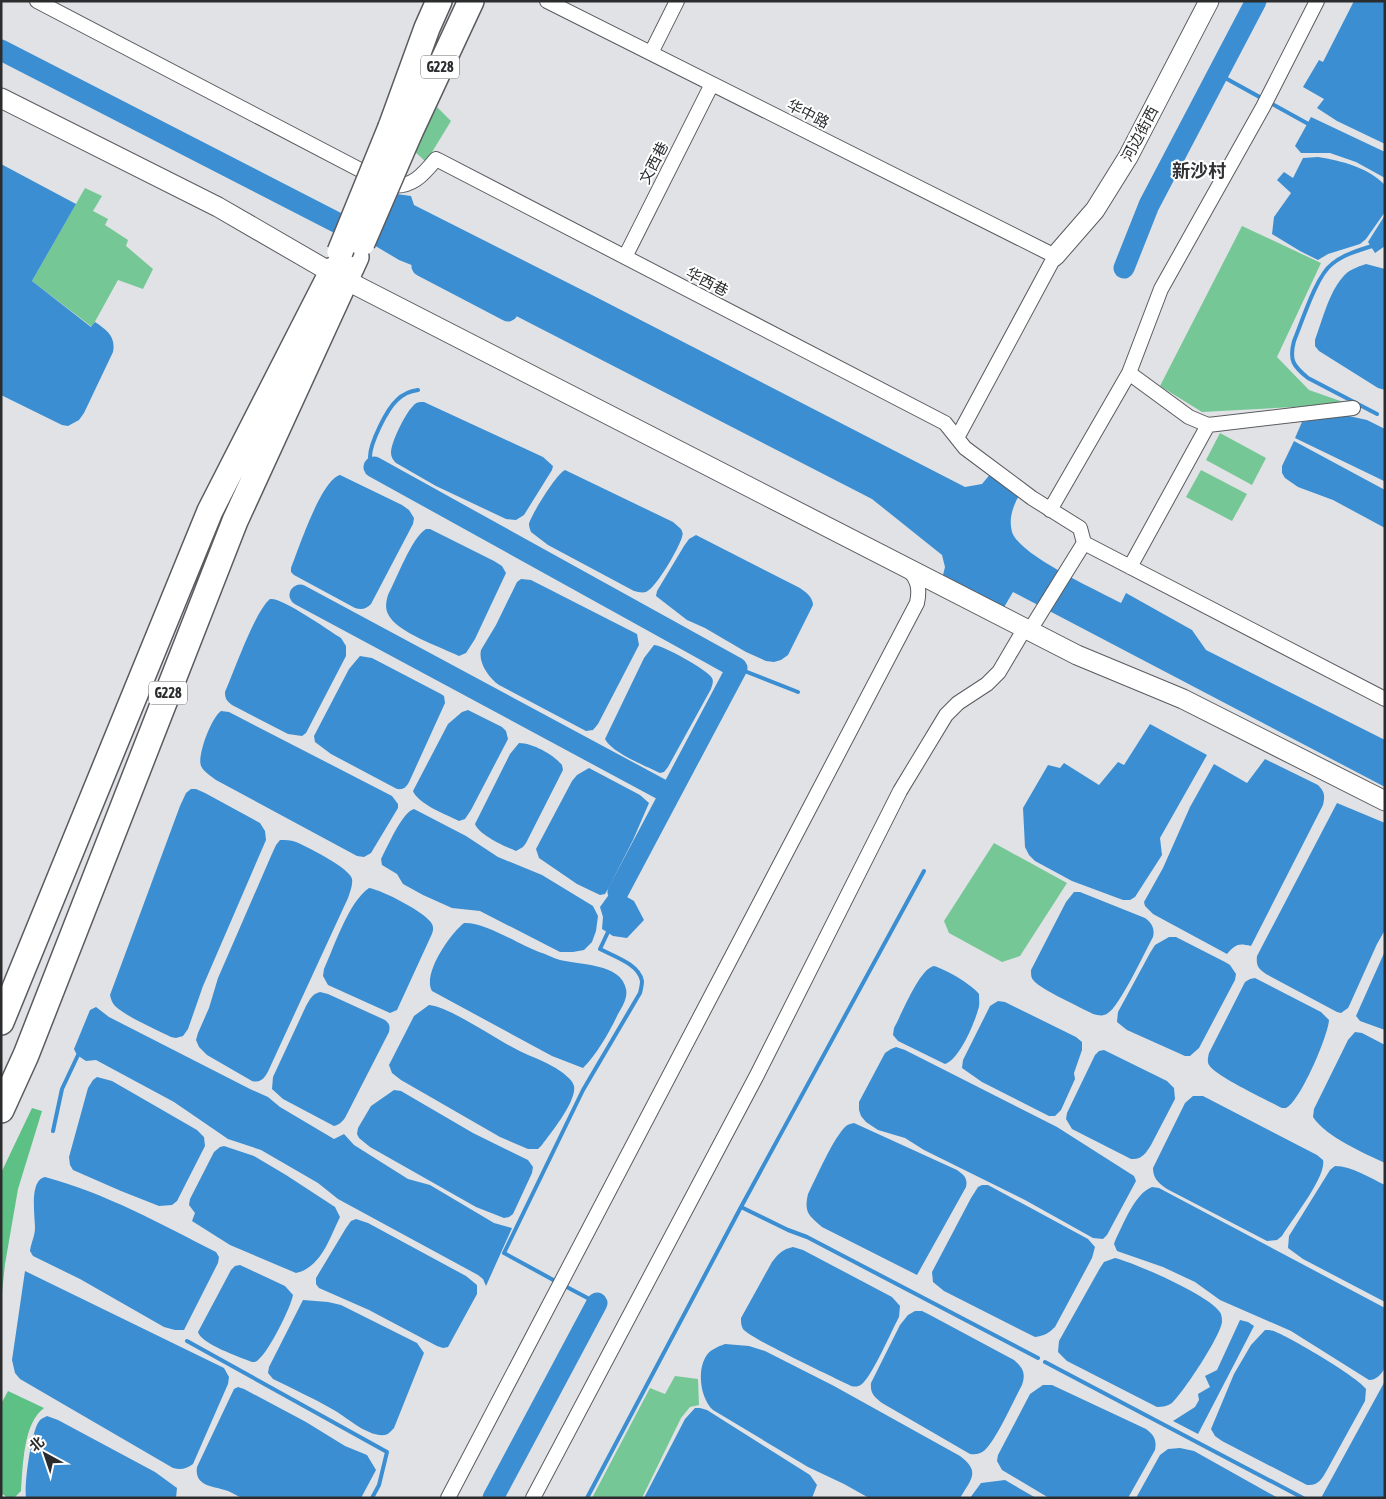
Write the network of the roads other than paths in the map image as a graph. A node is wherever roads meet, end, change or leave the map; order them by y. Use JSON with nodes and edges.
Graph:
{"nodes":[{"id":1,"x":37,"y":1,"type":"edge"},
{"id":2,"x":438,"y":1,"type":"edge"},
{"id":3,"x":471,"y":1,"type":"edge"},
{"id":4,"x":547,"y":1,"type":"edge"},
{"id":5,"x":678,"y":1,"type":"edge"},
{"id":6,"x":1209,"y":1,"type":"edge"},
{"id":7,"x":1317,"y":1,"type":"edge"},
{"id":8,"x":651,"y":54,"type":"junction"},
{"id":9,"x":712,"y":84,"type":"junction"},
{"id":10,"x":1,"y":98,"type":"edge"},
{"id":11,"x":400,"y":130,"type":"junction"},
{"id":12,"x":1054,"y":256,"type":"junction"},
{"id":13,"x":625,"y":257,"type":"junction"},
{"id":14,"x":343,"y":265,"type":"junction"},
{"id":15,"x":1129,"y":373,"type":"junction"},
{"id":16,"x":1353,"y":408,"type":"dead end"},
{"id":17,"x":1208,"y":425,"type":"junction"},
{"id":18,"x":956,"y":438,"type":"junction"},
{"id":19,"x":1050,"y":510,"type":"junction"},
{"id":20,"x":1084,"y":543,"type":"junction"},
{"id":21,"x":1130,"y":567,"type":"junction"},
{"id":22,"x":909,"y":568,"type":"junction"},
{"id":23,"x":1027,"y":629,"type":"junction"},
{"id":24,"x":1385,"y":699,"type":"edge"},
{"id":25,"x":1385,"y":801,"type":"edge"},
{"id":26,"x":1,"y":1022,"type":"edge"},
{"id":27,"x":1,"y":1110,"type":"edge"},
{"id":28,"x":448,"y":1498,"type":"edge"},
{"id":29,"x":533,"y":1498,"type":"edge"}],
"edges":[{"from":1,"to":13,"type":"street","name":"华西巷"},
{"from":2,"to":11,"type":"highway","number":"G228"},
{"from":3,"to":11,"type":"highway","number":"G228"},
{"from":4,"to":8,"type":"street","name":"华中路"},
{"from":5,"to":8,"type":"street"},
{"from":6,"to":12,"type":"street","name":"河边街西"},
{"from":7,"to":15,"type":"street"},
{"from":8,"to":9,"type":"street","name":"华中路"},
{"from":9,"to":12,"type":"street","name":"华中路"},
{"from":9,"to":13,"type":"street","name":"文西巷"},
{"from":10,"to":14,"type":"street"},
{"from":11,"to":14,"type":"highway","number":"G228","bridge":true},
{"from":12,"to":18,"type":"street"},
{"from":13,"to":18,"type":"street","name":"华西巷"},
{"from":14,"to":22,"type":"street"},
{"from":14,"to":26,"type":"highway","number":"G228"},
{"from":14,"to":27,"type":"highway","number":"G228"},
{"from":15,"to":17,"type":"street"},
{"from":15,"to":19,"type":"street"},
{"from":16,"to":17,"type":"street"},
{"from":17,"to":21,"type":"street"},
{"from":18,"to":19,"type":"street","name":"华西巷"},
{"from":19,"to":20,"type":"street","name":"华西巷"},
{"from":20,"to":21,"type":"street"},
{"from":20,"to":23,"type":"street"},
{"from":21,"to":24,"type":"street"},
{"from":22,"to":23,"type":"street"},
{"from":22,"to":28,"type":"street"},
{"from":23,"to":25,"type":"street"},
{"from":23,"to":29,"type":"street"}]}
